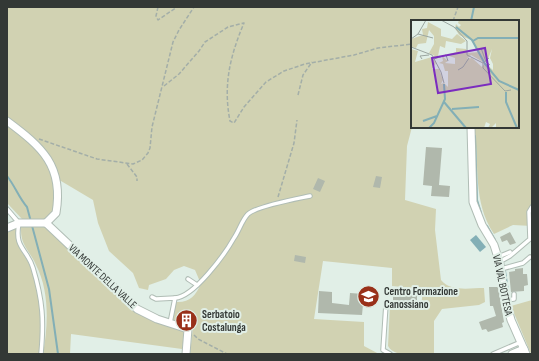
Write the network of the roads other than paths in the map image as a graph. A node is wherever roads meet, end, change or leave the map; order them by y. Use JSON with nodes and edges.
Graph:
{"nodes":[{"id":1,"x":7,"y":121,"type":"edge"},
{"id":2,"x":471,"y":128,"type":"edge"},
{"id":3,"x":310,"y":196,"type":"dead end"},
{"id":4,"x":532,"y":207,"type":"edge"},
{"id":5,"x":7,"y":209,"type":"edge"},
{"id":6,"x":19,"y":223,"type":"junction"},
{"id":7,"x":46,"y":223,"type":"junction"},
{"id":8,"x":7,"y":228,"type":"edge"},
{"id":9,"x":510,"y":252,"type":"dead end"},
{"id":10,"x":530,"y":257,"type":"dead end"},
{"id":11,"x":499,"y":262,"type":"junction"},
{"id":12,"x":188,"y":279,"type":"dead end"},
{"id":13,"x":197,"y":285,"type":"junction"},
{"id":14,"x":514,"y":294,"type":"dead end"},
{"id":15,"x":152,"y":297,"type":"dead end"},
{"id":16,"x":175,"y":298,"type":"junction"},
{"id":17,"x":506,"y":300,"type":"junction"},
{"id":18,"x":386,"y":304,"type":"dead end"},
{"id":19,"x":170,"y":323,"type":"junction"},
{"id":20,"x":521,"y":342,"type":"junction"},
{"id":21,"x":525,"y":352,"type":"edge"},
{"id":22,"x":41,"y":354,"type":"edge"},
{"id":23,"x":186,"y":354,"type":"edge"},
{"id":24,"x":390,"y":354,"type":"edge"},
{"id":25,"x":493,"y":354,"type":"edge"},
{"id":26,"x":512,"y":354,"type":"edge"}],
"edges":[{"from":1,"to":7,"type":"street"},
{"from":2,"to":11,"type":"street","name":"VIA VAL BOTTESA"},
{"from":3,"to":13,"type":"lane"},
{"from":4,"to":11,"type":"lane"},
{"from":5,"to":6,"type":"lane"},
{"from":6,"to":7,"type":"street"},
{"from":6,"to":8,"type":"street"},
{"from":6,"to":22,"type":"lane"},
{"from":7,"to":19,"type":"street","name":"VIA MONTE DELLA VALLE"},
{"from":9,"to":11,"type":"lane"},
{"from":10,"to":11,"type":"lane"},
{"from":11,"to":17,"type":"street","name":"VIA VAL BOTTESA"},
{"from":12,"to":13,"type":"lane"},
{"from":13,"to":16,"type":"lane"},
{"from":14,"to":17,"type":"lane"},
{"from":15,"to":16,"type":"lane"},
{"from":16,"to":19,"type":"lane"},
{"from":17,"to":20,"type":"street","name":"VIA VAL BOTTESA"},
{"from":18,"to":24,"type":"lane"},
{"from":19,"to":23,"type":"street","name":"VIA MONTE DELLA VALLE"},
{"from":20,"to":21,"type":"street","name":"VIA VAL BOTTESA"},
{"from":20,"to":25,"type":"lane"},
{"from":21,"to":26,"type":"street","name":"VIA VAL BOTTESA"}]}
